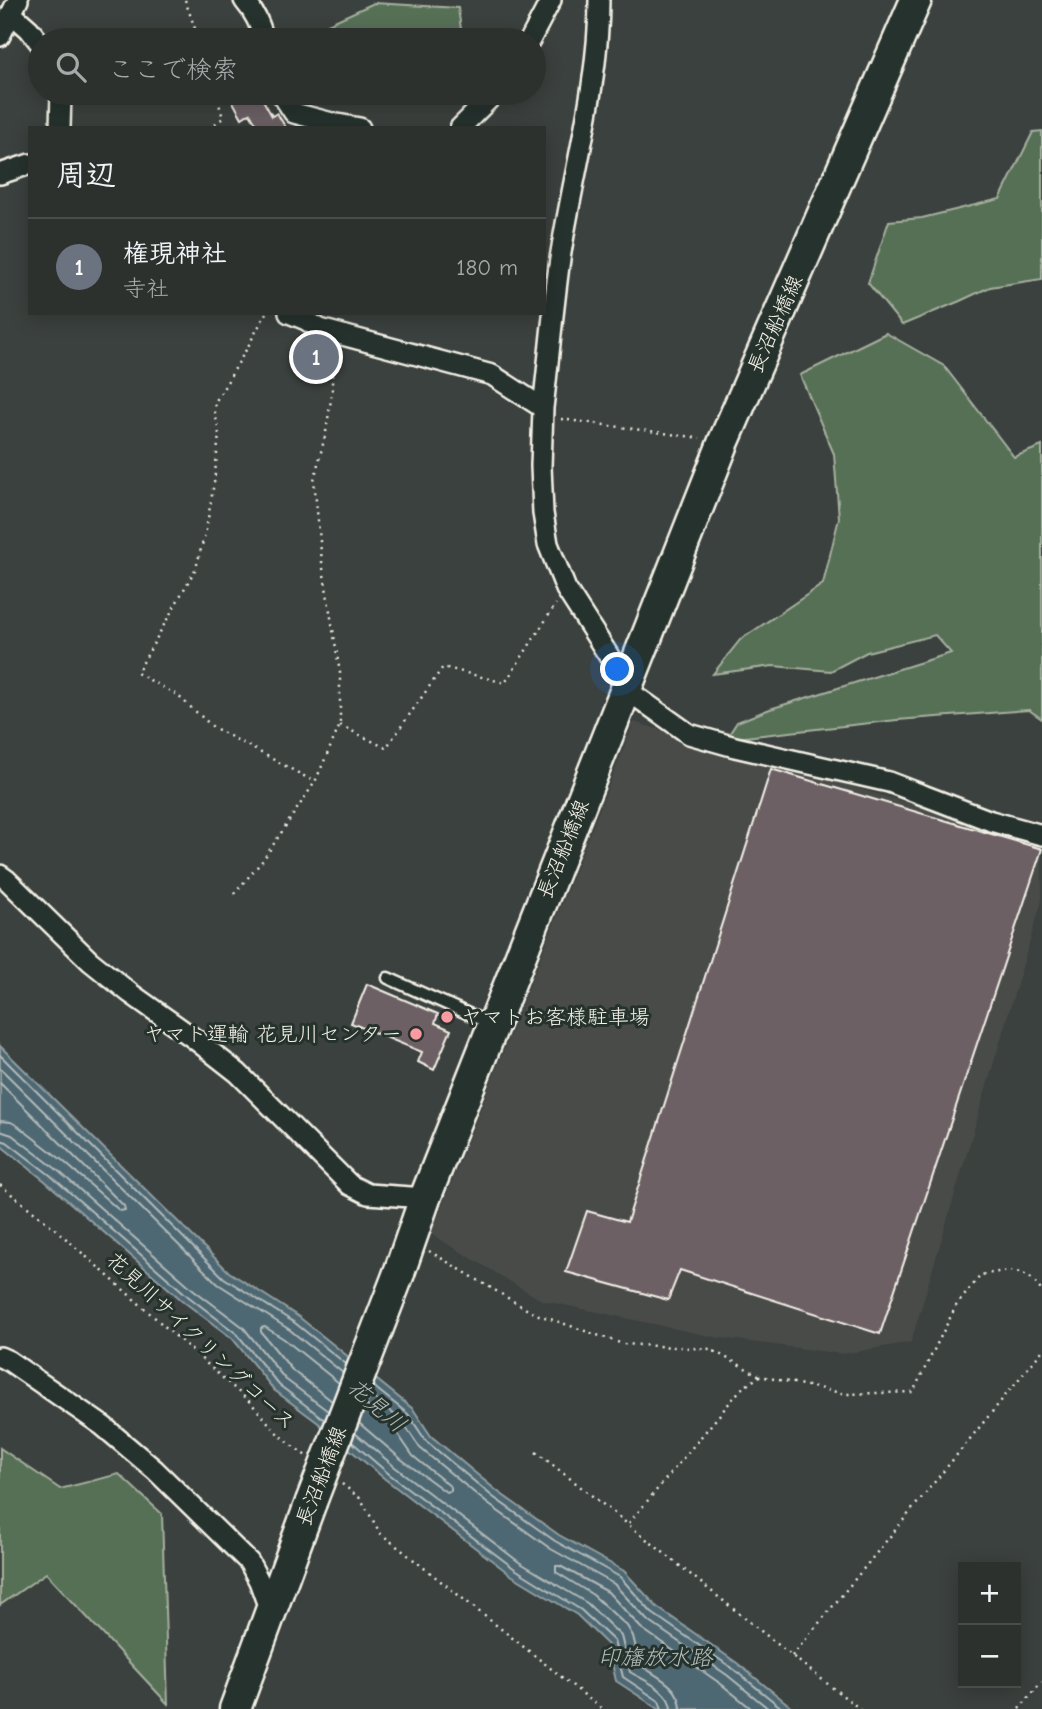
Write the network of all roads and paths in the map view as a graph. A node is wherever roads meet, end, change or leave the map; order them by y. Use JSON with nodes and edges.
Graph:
{"nodes":[{"id":1,"x":185,"y":0,"type":"edge"},
{"id":2,"x":244,"y":0,"type":"edge"},
{"id":3,"x":551,"y":0,"type":"edge"},
{"id":4,"x":598,"y":0,"type":"edge"},
{"id":5,"x":916,"y":0,"type":"edge"},
{"id":6,"x":15,"y":7,"type":"edge"},
{"id":7,"x":28,"y":28,"type":"edge"},
{"id":8,"x":195,"y":28,"type":"edge"},
{"id":9,"x":261,"y":28,"type":"edge"},
{"id":10,"x":536,"y":28,"type":"edge"},
{"id":11,"x":0,"y":36,"type":"edge"},
{"id":12,"x":61,"y":105,"type":"edge"},
{"id":13,"x":219,"y":105,"type":"edge"},
{"id":14,"x":289,"y":105,"type":"edge"},
{"id":15,"x":483,"y":105,"type":"edge"},
{"id":16,"x":60,"y":126,"type":"edge"},
{"id":17,"x":212,"y":126,"type":"edge"},
{"id":18,"x":349,"y":126,"type":"edge"},
{"id":19,"x":462,"y":126,"type":"edge"},
{"id":20,"x":28,"y":165,"type":"edge"},
{"id":21,"x":0,"y":174,"type":"edge"},
{"id":22,"x":552,"y":254,"type":"edge"},
{"id":23,"x":265,"y":315,"type":"edge"},
{"id":24,"x":330,"y":315,"type":"edge"},
{"id":25,"x":310,"y":328,"type":"edge"},
{"id":26,"x":314,"y":357,"type":"dead end"},
{"id":27,"x":543,"y":412,"type":"junction"},
{"id":28,"x":724,"y":441,"type":"junction"},
{"id":29,"x":566,"y":589,"type":"junction"},
{"id":30,"x":626,"y":690,"type":"junction"},
{"id":31,"x":340,"y":725,"type":"junction"},
{"id":32,"x":315,"y":782,"type":"junction"},
{"id":33,"x":1042,"y":835,"type":"edge"},
{"id":34,"x":0,"y":875,"type":"edge"},
{"id":35,"x":234,"y":894,"type":"dead end"},
{"id":36,"x":388,"y":978,"type":"dead end"},
{"id":37,"x":493,"y":1024,"type":"junction"},
{"id":38,"x":0,"y":1185,"type":"edge"},
{"id":39,"x":425,"y":1198,"type":"junction"},
{"id":40,"x":410,"y":1240,"type":"junction"},
{"id":41,"x":1042,"y":1292,"type":"edge"},
{"id":42,"x":1042,"y":1351,"type":"edge"},
{"id":43,"x":0,"y":1357,"type":"edge"},
{"id":44,"x":760,"y":1376,"type":"junction"},
{"id":45,"x":536,"y":1452,"type":"dead end"},
{"id":46,"x":310,"y":1459,"type":"dead end"},
{"id":47,"x":341,"y":1483,"type":"dead end"},
{"id":48,"x":629,"y":1524,"type":"junction"},
{"id":49,"x":271,"y":1614,"type":"junction"},
{"id":50,"x":792,"y":1657,"type":"junction"},
{"id":51,"x":1042,"y":1682,"type":"edge"},
{"id":52,"x":234,"y":1709,"type":"edge"},
{"id":53,"x":602,"y":1709,"type":"edge"},
{"id":54,"x":860,"y":1709,"type":"edge"},
{"id":55,"x":1018,"y":1709,"type":"edge"}],
"edges":[{"from":1,"to":8,"type":"path"},
{"from":2,"to":9,"type":"street"},
{"from":3,"to":10,"type":"street"},
{"from":4,"to":22,"type":"street"},
{"from":5,"to":28,"type":"main road","name":"長沼船橋線"},
{"from":6,"to":7,"type":"street"},
{"from":6,"to":11,"type":"street"},
{"from":12,"to":16,"type":"street"},
{"from":13,"to":17,"type":"path"},
{"from":14,"to":18,"type":"street"},
{"from":15,"to":19,"type":"street"},
{"from":20,"to":21,"type":"street"},
{"from":22,"to":27,"type":"street"},
{"from":23,"to":32,"type":"path"},
{"from":24,"to":25,"type":"street"},
{"from":25,"to":26,"type":"path"},
{"from":25,"to":27,"type":"street"},
{"from":25,"to":31,"type":"path"},
{"from":27,"to":28,"type":"path"},
{"from":27,"to":29,"type":"street"},
{"from":28,"to":30,"type":"main road","name":"長沼船橋線"},
{"from":29,"to":30,"type":"street"},
{"from":29,"to":31,"type":"path"},
{"from":30,"to":33,"type":"street"},
{"from":30,"to":37,"type":"main road","name":"長沼船橋線"},
{"from":31,"to":32,"type":"path"},
{"from":32,"to":35,"type":"path"},
{"from":34,"to":39,"type":"street"},
{"from":36,"to":37,"type":"lane"},
{"from":37,"to":39,"type":"main road","name":"長沼船橋線"},
{"from":38,"to":46,"type":"path","name":"花見川サイクリングコース"},
{"from":39,"to":40,"type":"main road","name":"長沼船橋線"},
{"from":40,"to":44,"type":"path"},
{"from":40,"to":49,"type":"main road","name":"長沼船橋線","bridge":true},
{"from":41,"to":44,"type":"path"},
{"from":42,"to":50,"type":"path"},
{"from":43,"to":49,"type":"street"},
{"from":44,"to":48,"type":"path"},
{"from":45,"to":48,"type":"path"},
{"from":47,"to":53,"type":"path"},
{"from":48,"to":50,"type":"path"},
{"from":49,"to":52,"type":"main road","name":"長沼船橋線"},
{"from":50,"to":54,"type":"path"},
{"from":51,"to":55,"type":"path"}]}
